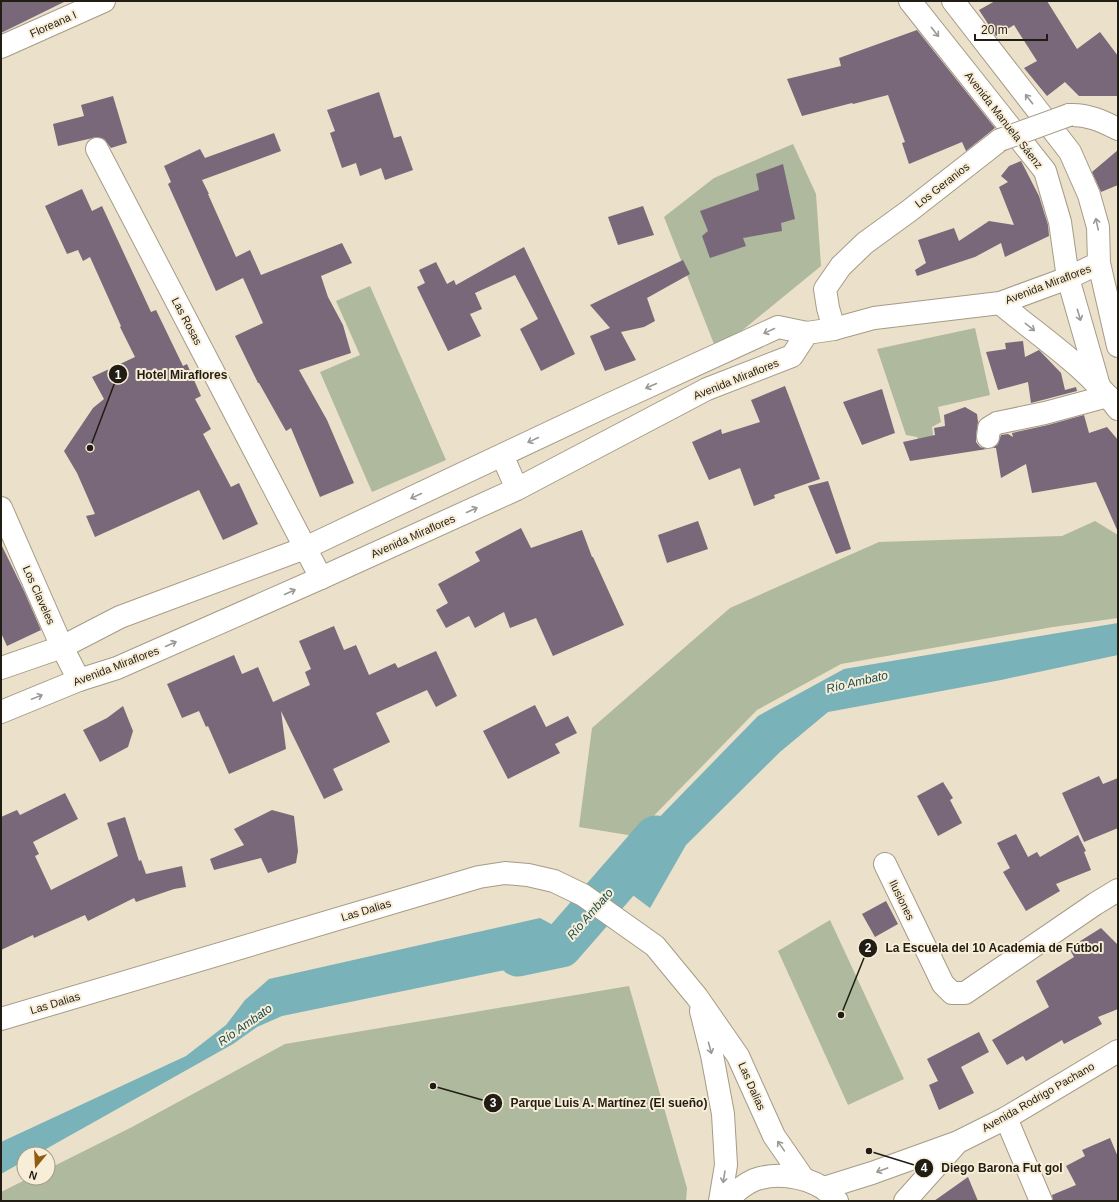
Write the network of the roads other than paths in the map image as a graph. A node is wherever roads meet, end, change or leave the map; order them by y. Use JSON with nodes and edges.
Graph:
{"nodes":[{"id":1,"x":104,"y":1,"type":"edge"},
{"id":2,"x":910,"y":1,"type":"edge"},
{"id":3,"x":953,"y":1,"type":"edge"},
{"id":4,"x":1,"y":47,"type":"edge"},
{"id":5,"x":1118,"y":129,"type":"edge"},
{"id":6,"x":97,"y":149,"type":"dead end"},
{"id":7,"x":1099,"y":263,"type":"junction"},
{"id":8,"x":1068,"y":278,"type":"junction"},
{"id":9,"x":1000,"y":303,"type":"junction"},
{"id":10,"x":834,"y":329,"type":"junction"},
{"id":11,"x":807,"y":333,"type":"junction"},
{"id":12,"x":1118,"y":346,"type":"edge"},
{"id":13,"x":1108,"y":397,"type":"edge"},
{"id":14,"x":988,"y":436,"type":"dead end"},
{"id":15,"x":502,"y":455,"type":"junction"},
{"id":16,"x":517,"y":489,"type":"junction"},
{"id":17,"x":1,"y":508,"type":"edge"},
{"id":18,"x":305,"y":548,"type":"junction"},
{"id":19,"x":321,"y":578,"type":"junction"},
{"id":20,"x":62,"y":647,"type":"junction"},
{"id":21,"x":1,"y":668,"type":"edge"},
{"id":22,"x":79,"y":680,"type":"junction"},
{"id":23,"x":1,"y":712,"type":"edge"},
{"id":24,"x":885,"y":864,"type":"dead end"},
{"id":25,"x":1118,"y":890,"type":"edge"},
{"id":26,"x":697,"y":997,"type":"junction"},
{"id":27,"x":1,"y":1019,"type":"edge"},
{"id":28,"x":1117,"y":1053,"type":"edge"},
{"id":29,"x":1006,"y":1118,"type":"junction"},
{"id":30,"x":958,"y":1142,"type":"junction"},
{"id":31,"x":803,"y":1178,"type":"junction"},
{"id":32,"x":830,"y":1195,"type":"edge"},
{"id":33,"x":720,"y":1201,"type":"edge"},
{"id":34,"x":727,"y":1201,"type":"edge"},
{"id":35,"x":905,"y":1201,"type":"edge"},
{"id":36,"x":1041,"y":1201,"type":"edge"}],
"edges":[{"from":1,"to":4,"type":"main road","name":"Floreana I"},
{"from":2,"to":8,"type":"main road","name":"Avenida Manuela Sáenz","one_way":true},
{"from":7,"to":3,"type":"main road","one_way":true},
{"from":5,"to":10,"type":"main road","name":"Los Geranios","bridge":true},
{"from":6,"to":18,"type":"main road","name":"Las Rosas"},
{"from":7,"to":8,"type":"main road","name":"Avenida Miraflores"},
{"from":7,"to":12,"type":"main road"},
{"from":8,"to":9,"type":"main road","name":"Avenida Miraflores"},
{"from":8,"to":13,"type":"main road","name":"Avenida Manuela Sáenz","one_way":true},
{"from":9,"to":10,"type":"main road","name":"Avenida Miraflores"},
{"from":9,"to":13,"type":"main road","one_way":true},
{"from":10,"to":11,"type":"main road","name":"Avenida Miraflores"},
{"from":11,"to":15,"type":"main road","name":"Avenida Miraflores","one_way":true},
{"from":11,"to":16,"type":"main road","name":"Avenida Miraflores"},
{"from":13,"to":14,"type":"main road"},
{"from":15,"to":16,"type":"main road"},
{"from":15,"to":18,"type":"main road","name":"Avenida Miraflores","one_way":true},
{"from":19,"to":16,"type":"main road","name":"Avenida Miraflores","one_way":true},
{"from":17,"to":20,"type":"main road","name":"Los Claveles"},
{"from":18,"to":19,"type":"main road","name":"Las Rosas"},
{"from":18,"to":20,"type":"main road","name":"Avenida Miraflores"},
{"from":22,"to":19,"type":"main road","name":"Avenida Miraflores","one_way":true},
{"from":20,"to":21,"type":"main road","name":"Avenida Miraflores"},
{"from":20,"to":22,"type":"main road","name":"Los Claveles"},
{"from":23,"to":22,"type":"main road","name":"Avenida Miraflores","one_way":true},
{"from":24,"to":25,"type":"main road","name":"Ilusiones"},
{"from":26,"to":27,"type":"main road","name":"Las Dalias"},
{"from":31,"to":26,"type":"main road","name":"Las Dalias","one_way":true},
{"from":26,"to":33,"type":"main road","name":"Las Dalias","one_way":true},
{"from":28,"to":29,"type":"main road","name":"Avenida Rodrigo Pachano"},
{"from":29,"to":30,"type":"main road","name":"Avenida Rodrigo Pachano"},
{"from":29,"to":36,"type":"main road"},
{"from":30,"to":32,"type":"main road","name":"Avenida Rodrigo Pachano","one_way":true},
{"from":30,"to":35,"type":"main road","name":"Avenida Rodrigo Pachano"},
{"from":31,"to":32,"type":"main road"},
{"from":31,"to":34,"type":"main road"}]}
